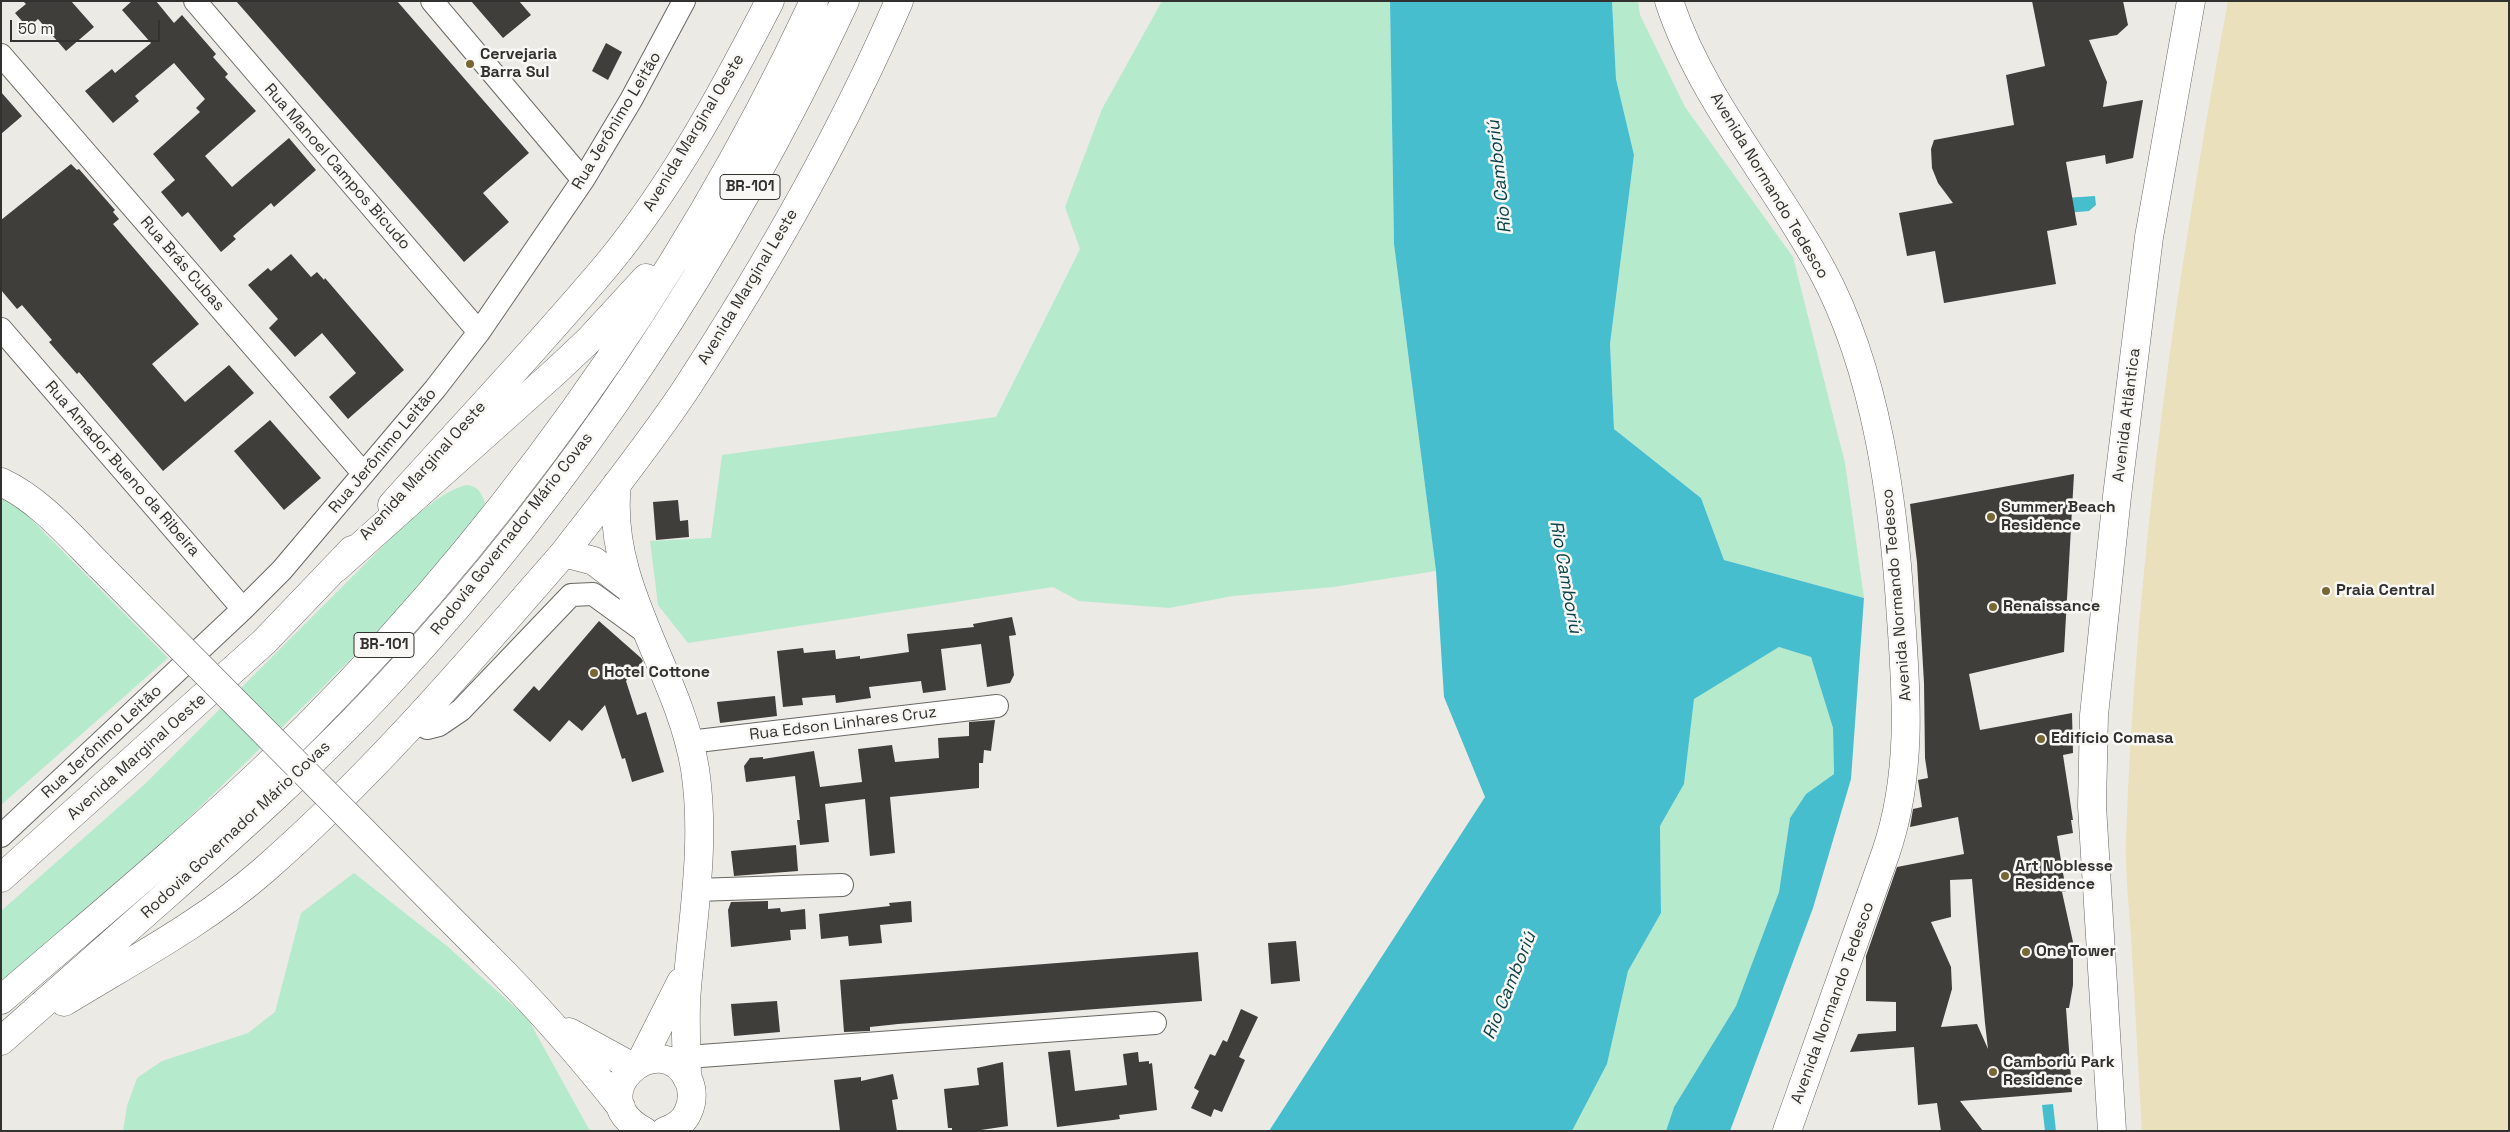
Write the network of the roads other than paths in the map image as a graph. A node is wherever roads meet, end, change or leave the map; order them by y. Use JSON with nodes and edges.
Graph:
{"nodes":[{"id":1,"x":195,"y":1,"type":"edge"},
{"id":2,"x":432,"y":1,"type":"edge"},
{"id":3,"x":684,"y":1,"type":"edge"},
{"id":4,"x":770,"y":1,"type":"edge"},
{"id":5,"x":814,"y":1,"type":"edge"},
{"id":6,"x":845,"y":1,"type":"edge"},
{"id":7,"x":899,"y":1,"type":"edge"},
{"id":8,"x":1669,"y":1,"type":"edge"},
{"id":9,"x":2191,"y":1,"type":"edge"},
{"id":10,"x":1,"y":56,"type":"edge"},
{"id":11,"x":583,"y":180,"type":"junction"},
{"id":12,"x":694,"y":226,"type":"junction"},
{"id":13,"x":1,"y":329,"type":"edge"},
{"id":14,"x":479,"y":332,"type":"junction"},
{"id":15,"x":364,"y":473,"type":"junction"},
{"id":16,"x":1,"y":482,"type":"edge"},
{"id":17,"x":617,"y":484,"type":"junction"},
{"id":18,"x":564,"y":553,"type":"junction"},
{"id":19,"x":336,"y":568,"type":"junction"},
{"id":20,"x":629,"y":588,"type":"junction"},
{"id":21,"x":243,"y":610,"type":"junction"},
{"id":22,"x":648,"y":634,"type":"junction"},
{"id":23,"x":997,"y":706,"type":"dead end"},
{"id":24,"x":414,"y":720,"type":"junction"},
{"id":25,"x":689,"y":742,"type":"junction"},
{"id":26,"x":1,"y":836,"type":"edge"},
{"id":27,"x":1,"y":878,"type":"edge"},
{"id":28,"x":842,"y":885,"type":"dead end"},
{"id":29,"x":697,"y":890,"type":"junction"},
{"id":30,"x":690,"y":962,"type":"junction"},
{"id":31,"x":1,"y":1000,"type":"edge"},
{"id":32,"x":547,"y":1017,"type":"junction"},
{"id":33,"x":1155,"y":1023,"type":"dead end"},
{"id":34,"x":3,"y":1039,"type":"edge"},
{"id":35,"x":636,"y":1065,"type":"junction"},
{"id":36,"x":687,"y":1068,"type":"junction"},
{"id":37,"x":630,"y":1121,"type":"edge"},
{"id":38,"x":674,"y":1128,"type":"edge"},
{"id":39,"x":1787,"y":1131,"type":"edge"},
{"id":40,"x":2112,"y":1131,"type":"edge"}],
"edges":[{"from":1,"to":14,"type":"street","name":"Rua Manoel Campos Bicudo"},
{"from":2,"to":11,"type":"street"},
{"from":3,"to":11,"type":"street","name":"Rua Jerônimo Leitão"},
{"from":4,"to":19,"type":"main road","name":"Avenida Marginal Oeste"},
{"from":5,"to":12,"type":"main road","name":"Rodovia Governador Mário Covas","number":"BR-101"},
{"from":6,"to":34,"type":"main road","name":"Rodovia Governador Mário Covas","number":"BR-101"},
{"from":7,"to":17,"type":"main road","name":"Avenida Marginal Leste"},
{"from":8,"to":39,"type":"main road","name":"Avenida Normando Tedesco"},
{"from":9,"to":40,"type":"main road","name":"Avenida Atlântica"},
{"from":10,"to":15,"type":"street","name":"Rua Brás Cubas"},
{"from":11,"to":14,"type":"street","name":"Rua Jerônimo Leitão"},
{"from":12,"to":19,"type":"main road"},
{"from":12,"to":31,"type":"main road","name":"Rodovia Governador Mário Covas","number":"BR-101"},
{"from":13,"to":21,"type":"street","name":"Rua Amador Bueno da Ribeira"},
{"from":14,"to":15,"type":"street","name":"Rua Jerônimo Leitão"},
{"from":15,"to":21,"type":"street","name":"Rua Jerônimo Leitão"},
{"from":16,"to":32,"type":"main road","bridge":true},
{"from":17,"to":18,"type":"main road","name":"Avenida Marginal Leste"},
{"from":17,"to":20,"type":"main road"},
{"from":18,"to":20,"type":"main road"},
{"from":18,"to":24,"type":"main road","name":"Avenida Marginal Leste"},
{"from":19,"to":27,"type":"main road","name":"Avenida Marginal Oeste"},
{"from":20,"to":22,"type":"main road"},
{"from":21,"to":26,"type":"street","name":"Rua Jerônimo Leitão"},
{"from":22,"to":24,"type":"street"},
{"from":22,"to":25,"type":"main road"},
{"from":23,"to":25,"type":"street","name":"Rua Edson Linhares Cruz"},
{"from":24,"to":34,"type":"main road","name":"Avenida Marginal Leste"},
{"from":25,"to":29,"type":"main road"},
{"from":28,"to":29,"type":"street"},
{"from":29,"to":30,"type":"main road"},
{"from":30,"to":35,"type":"main road"},
{"from":30,"to":36,"type":"main road"},
{"from":32,"to":35,"type":"main road"},
{"from":32,"to":37,"type":"main road"},
{"from":33,"to":36,"type":"street"},
{"from":35,"to":36,"type":"main road"},
{"from":35,"to":37,"type":"main road"},
{"from":36,"to":38,"type":"main road"}]}
